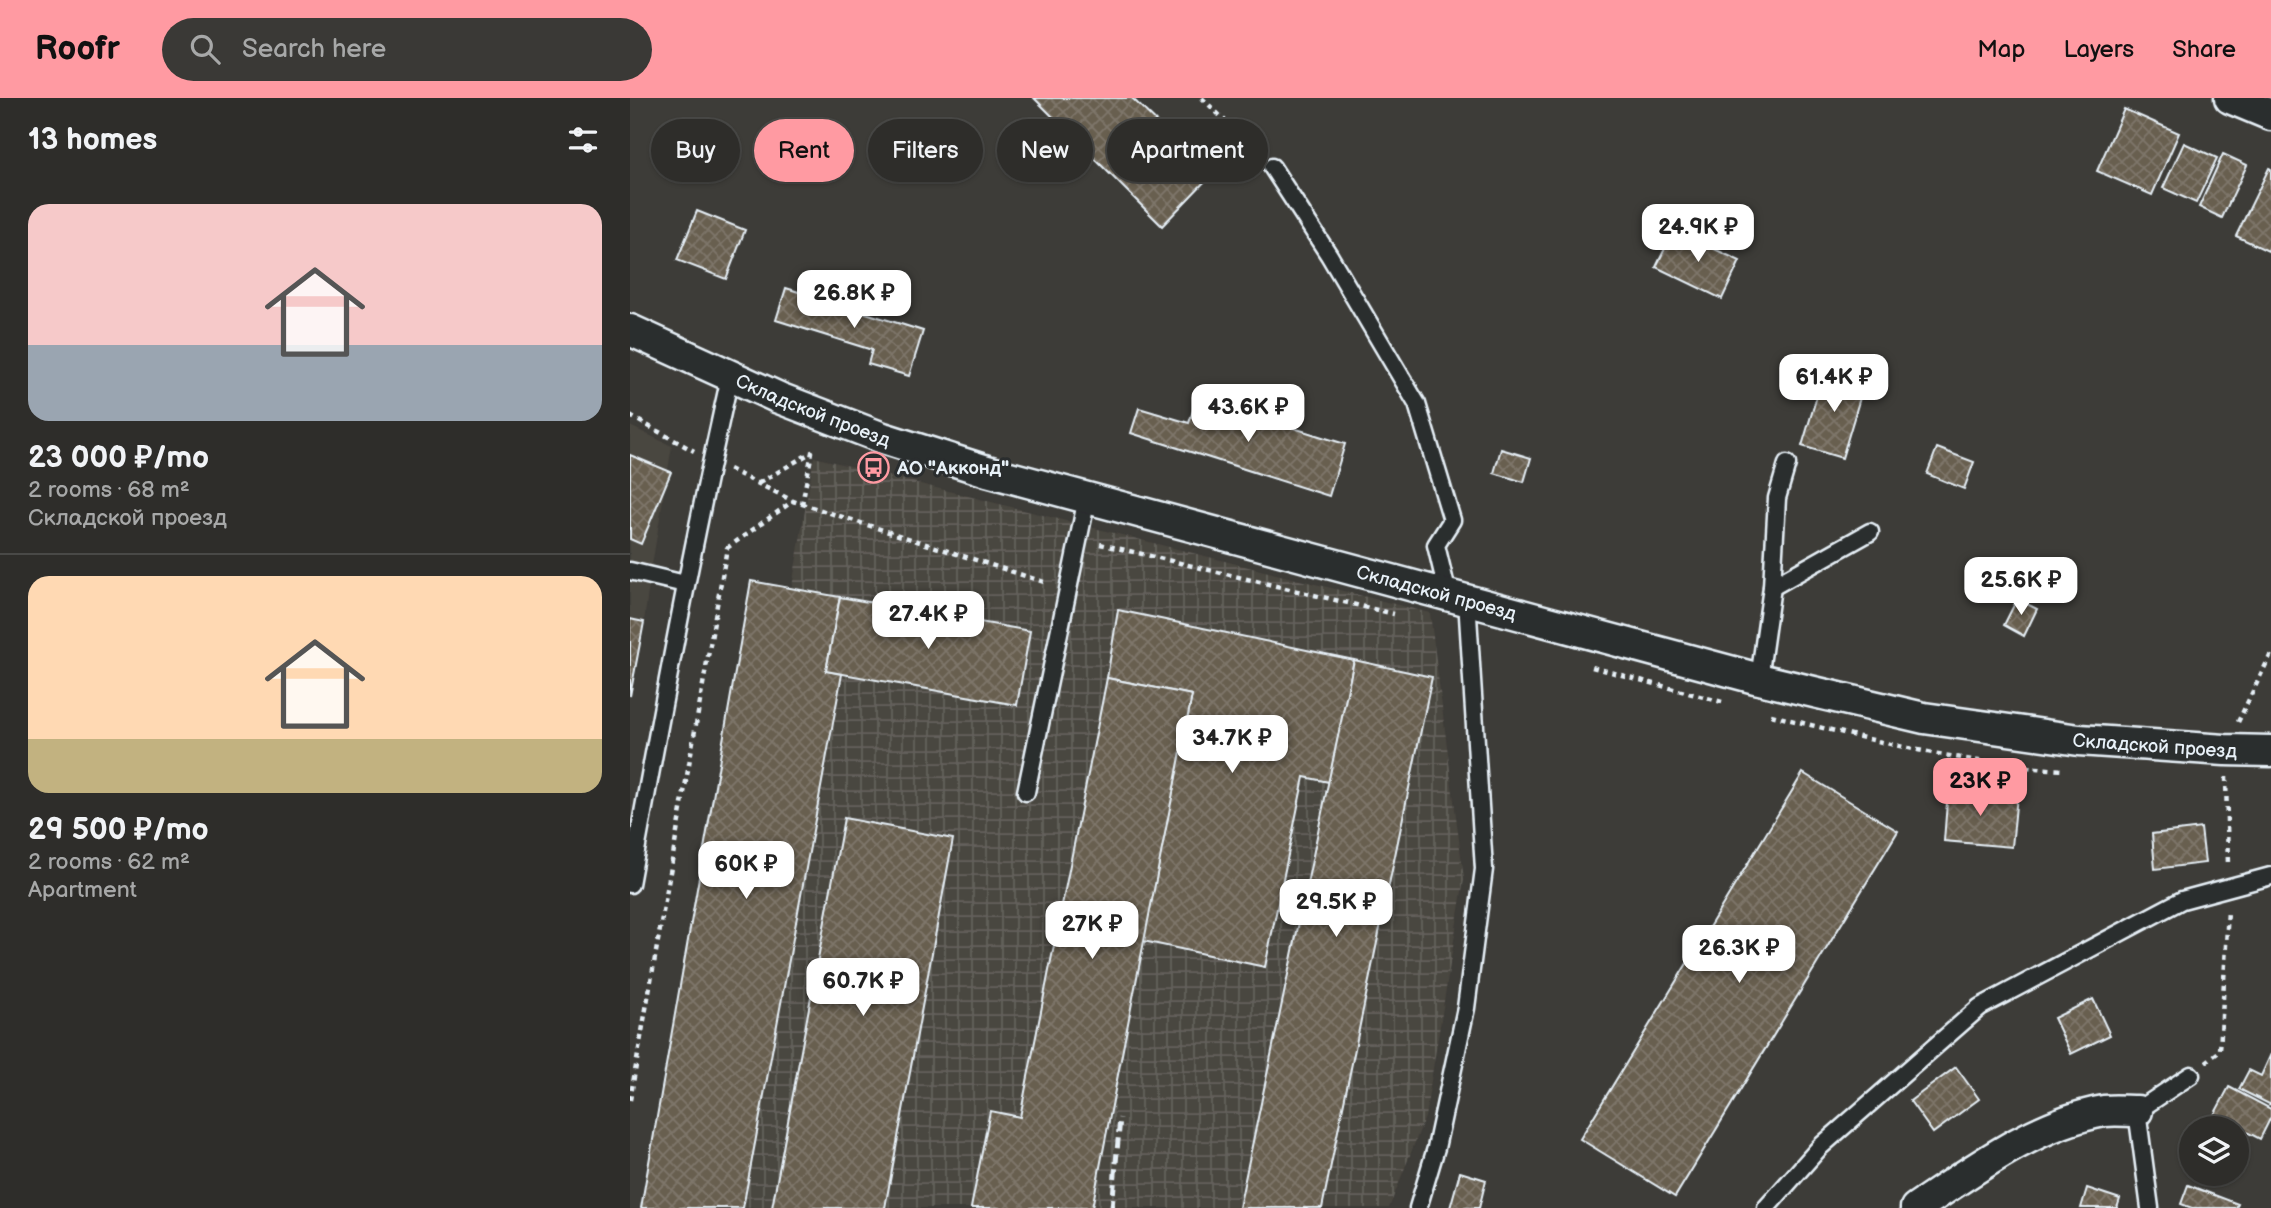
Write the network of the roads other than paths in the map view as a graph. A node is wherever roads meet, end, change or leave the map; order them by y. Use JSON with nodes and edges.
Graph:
{"nodes":[{"id":1,"x":2230,"y":98,"type":"edge"},
{"id":2,"x":2271,"y":115,"type":"edge"},
{"id":3,"x":1272,"y":167,"type":"road end"},
{"id":4,"x":630,"y":330,"type":"edge"},
{"id":5,"x":730,"y":377,"type":"junction"},
{"id":6,"x":1787,"y":464,"type":"dead end"},
{"id":7,"x":1087,"y":498,"type":"junction"},
{"id":8,"x":1870,"y":532,"type":"dead end"},
{"id":9,"x":630,"y":571,"type":"edge"},
{"id":10,"x":685,"y":584,"type":"junction"},
{"id":11,"x":1772,"y":587,"type":"junction"},
{"id":12,"x":1457,"y":598,"type":"junction"},
{"id":13,"x":1759,"y":679,"type":"junction"},
{"id":14,"x":2271,"y":751,"type":"edge"},
{"id":15,"x":1026,"y":792,"type":"dead end"},
{"id":16,"x":2271,"y":876,"type":"edge"},
{"id":17,"x":630,"y":884,"type":"edge"},
{"id":18,"x":2191,"y":1075,"type":"road end"},
{"id":19,"x":2137,"y":1111,"type":"junction"},
{"id":20,"x":1418,"y":1208,"type":"edge"},
{"id":21,"x":1766,"y":1208,"type":"edge"},
{"id":22,"x":1916,"y":1208,"type":"edge"},
{"id":23,"x":2150,"y":1208,"type":"edge"}],
"edges":[{"from":1,"to":2,"type":"street"},
{"from":3,"to":12,"type":"lane"},
{"from":4,"to":5,"type":"street","name":"Складской проезд"},
{"from":5,"to":7,"type":"street","name":"Складской проезд"},
{"from":5,"to":10,"type":"lane"},
{"from":6,"to":11,"type":"lane"},
{"from":7,"to":12,"type":"street","name":"Складской проезд"},
{"from":7,"to":15,"type":"lane"},
{"from":8,"to":11,"type":"lane"},
{"from":9,"to":10,"type":"lane"},
{"from":10,"to":17,"type":"lane"},
{"from":11,"to":13,"type":"lane"},
{"from":12,"to":13,"type":"street","name":"Складской проезд"},
{"from":12,"to":20,"type":"lane"},
{"from":13,"to":14,"type":"street","name":"Складской проезд"},
{"from":16,"to":21,"type":"lane"},
{"from":18,"to":19,"type":"lane"},
{"from":19,"to":22,"type":"street"},
{"from":19,"to":23,"type":"lane"}]}
